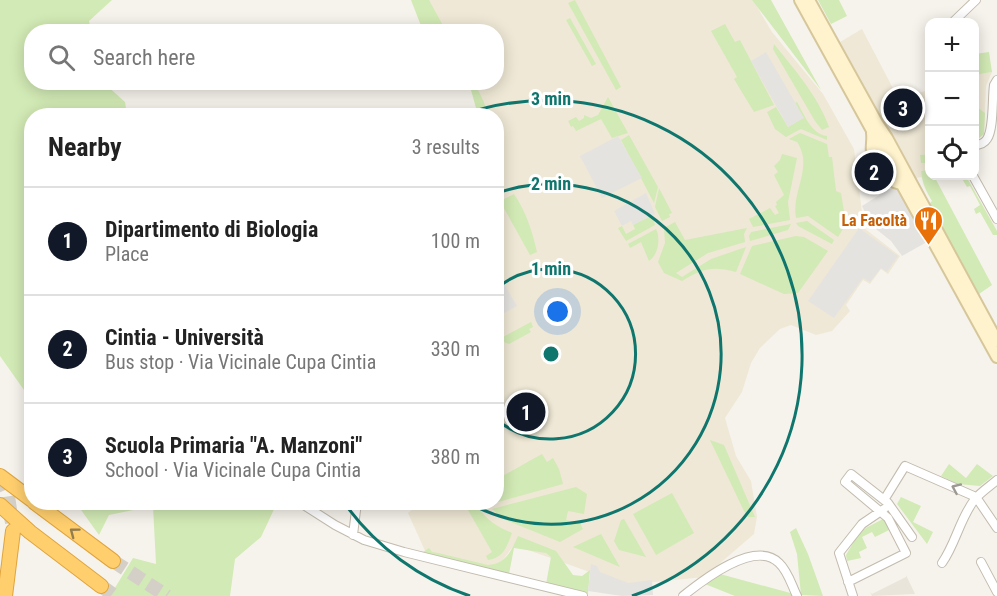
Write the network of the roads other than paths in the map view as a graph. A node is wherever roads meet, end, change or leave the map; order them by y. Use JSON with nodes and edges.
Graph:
{"nodes":[{"id":1,"x":800,"y":0,"type":"edge"},
{"id":2,"x":809,"y":0,"type":"edge"},
{"id":3,"x":976,"y":0,"type":"edge"},
{"id":4,"x":957,"y":18,"type":"edge"},
{"id":5,"x":997,"y":80,"type":"edge"},
{"id":6,"x":877,"y":136,"type":"junction"},
{"id":7,"x":979,"y":144,"type":"edge"},
{"id":8,"x":975,"y":180,"type":"edge"},
{"id":9,"x":997,"y":219,"type":"edge"},
{"id":10,"x":997,"y":341,"type":"edge"},
{"id":11,"x":997,"y":357,"type":"edge"},
{"id":12,"x":0,"y":476,"type":"edge"},
{"id":13,"x":997,"y":480,"type":"edge"},
{"id":14,"x":24,"y":494,"type":"edge"},
{"id":15,"x":976,"y":497,"type":"junction"},
{"id":16,"x":883,"y":500,"type":"junction"},
{"id":17,"x":871,"y":503,"type":"junction"},
{"id":18,"x":0,"y":505,"type":"edge"},
{"id":19,"x":45,"y":510,"type":"edge"},
{"id":20,"x":311,"y":510,"type":"edge"},
{"id":21,"x":356,"y":510,"type":"edge"},
{"id":22,"x":882,"y":512,"type":"junction"},
{"id":23,"x":0,"y":515,"type":"edge"},
{"id":24,"x":997,"y":528,"type":"edge"},
{"id":25,"x":13,"y":531,"type":"tunnel mouth"},
{"id":26,"x":30,"y":532,"type":"junction"},
{"id":27,"x":353,"y":535,"type":"junction"},
{"id":28,"x":912,"y":537,"type":"dead end"},
{"id":29,"x":113,"y":561,"type":"tunnel mouth"},
{"id":30,"x":942,"y":562,"type":"dead end"},
{"id":31,"x":981,"y":562,"type":"dead end"},
{"id":32,"x":848,"y":582,"type":"junction"},
{"id":33,"x":101,"y":586,"type":"tunnel mouth"},
{"id":34,"x":997,"y":591,"type":"edge"},
{"id":35,"x":5,"y":596,"type":"edge"},
{"id":36,"x":583,"y":596,"type":"edge"},
{"id":37,"x":683,"y":596,"type":"edge"},
{"id":38,"x":797,"y":596,"type":"edge"},
{"id":39,"x":854,"y":596,"type":"edge"}],
"edges":[{"from":1,"to":6,"type":"main road"},
{"from":2,"to":6,"type":"main road"},
{"from":3,"to":4,"type":"street"},
{"from":5,"to":7,"type":"street"},
{"from":6,"to":10,"type":"main road"},
{"from":6,"to":11,"type":"main road"},
{"from":8,"to":9,"type":"street"},
{"from":12,"to":14,"type":"highway"},
{"from":13,"to":15,"type":"street"},
{"from":15,"to":16,"type":"street","one_way":true},
{"from":15,"to":24,"type":"street"},
{"from":15,"to":30,"type":"street"},
{"from":16,"to":17,"type":"street"},
{"from":16,"to":17,"type":"street"},
{"from":16,"to":22,"type":"street"},
{"from":16,"to":28,"type":"street"},
{"from":17,"to":22,"type":"street"},
{"from":18,"to":26,"type":"highway"},
{"from":29,"to":19,"type":"highway","one_way":true},
{"from":20,"to":27,"type":"street"},
{"from":21,"to":27,"type":"street"},
{"from":22,"to":32,"type":"street"},
{"from":22,"to":32,"type":"street"},
{"from":23,"to":26,"type":"highway"},
{"from":25,"to":35,"type":"highway"},
{"from":26,"to":33,"type":"highway"},
{"from":27,"to":36,"type":"street"},
{"from":31,"to":34,"type":"street"},
{"from":32,"to":39,"type":"street"},
{"from":37,"to":38,"type":"street"}]}
